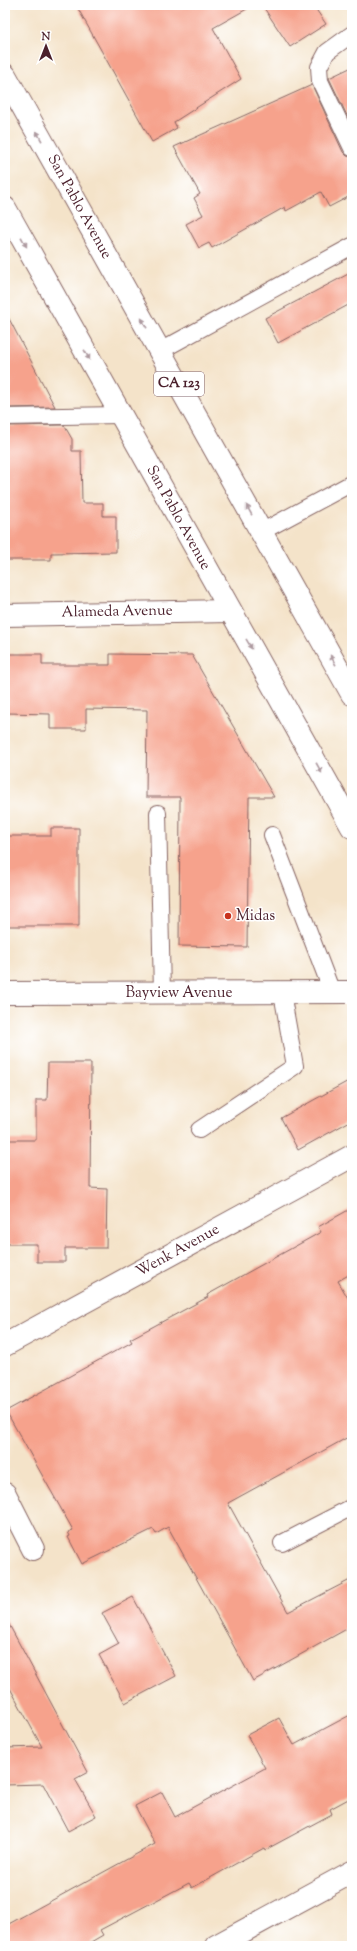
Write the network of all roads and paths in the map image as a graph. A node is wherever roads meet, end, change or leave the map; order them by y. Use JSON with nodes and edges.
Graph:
{"nodes":[{"id":1,"x":352,"y":34,"type":"edge"},
{"id":2,"x":5,"y":76,"type":"edge"},
{"id":3,"x":352,"y":148,"type":"edge"},
{"id":4,"x":5,"y":208,"type":"edge"},
{"id":5,"x":352,"y":246,"type":"edge"},
{"id":6,"x":160,"y":351,"type":"junction"},
{"id":7,"x":120,"y":415,"type":"junction"},
{"id":8,"x":5,"y":417,"type":"edge"},
{"id":9,"x":352,"y":483,"type":"edge"},
{"id":10,"x":261,"y":532,"type":"junction"},
{"id":11,"x":230,"y":610,"type":"junction"},
{"id":12,"x":5,"y":615,"type":"edge"},
{"id":13,"x":352,"y":694,"type":"edge"},
{"id":14,"x":158,"y":813,"type":"dead end"},
{"id":15,"x":352,"y":827,"type":"edge"},
{"id":16,"x":272,"y":835,"type":"dead end"},
{"id":17,"x":342,"y":992,"type":"edge"},
{"id":18,"x":5,"y":993,"type":"edge"},
{"id":19,"x":282,"y":993,"type":"junction"},
{"id":20,"x":162,"y":994,"type":"junction"},
{"id":21,"x":199,"y":1130,"type":"dead end"},
{"id":22,"x":352,"y":1156,"type":"edge"},
{"id":23,"x":5,"y":1345,"type":"edge"},
{"id":24,"x":5,"y":1494,"type":"edge"},
{"id":25,"x":352,"y":1507,"type":"edge"},
{"id":26,"x":282,"y":1543,"type":"dead end"},
{"id":27,"x":33,"y":1549,"type":"dead end"},
{"id":28,"x":352,"y":1872,"type":"edge"},
{"id":29,"x":216,"y":1946,"type":"edge"}],
"edges":[{"from":1,"to":3,"type":"lane"},
{"from":6,"to":2,"type":"main road","name":"San Pablo Avenue","number":"CA 123","one_way":true},
{"from":4,"to":7,"type":"main road","name":"San Pablo Avenue","one_way":true},
{"from":5,"to":6,"type":"lane"},
{"from":10,"to":6,"type":"main road","name":"San Pablo Avenue","number":"CA 123","one_way":true},
{"from":7,"to":8,"type":"lane"},
{"from":7,"to":11,"type":"main road","name":"San Pablo Avenue"},
{"from":9,"to":10,"type":"lane"},
{"from":13,"to":10,"type":"main road","name":"San Pablo Avenue","number":"CA 123","one_way":true},
{"from":11,"to":12,"type":"main road","name":"Alameda Avenue"},
{"from":11,"to":15,"type":"main road","name":"San Pablo Avenue","one_way":true},
{"from":14,"to":20,"type":"lane"},
{"from":16,"to":17,"type":"lane"},
{"from":17,"to":19,"type":"main road","name":"Bayview Avenue"},
{"from":18,"to":20,"type":"main road","name":"Bayview Avenue"},
{"from":19,"to":20,"type":"main road","name":"Bayview Avenue"},
{"from":19,"to":21,"type":"lane"},
{"from":22,"to":23,"type":"main road","name":"Wenk Avenue"},
{"from":24,"to":27,"type":"main road"},
{"from":25,"to":26,"type":"lane"},
{"from":28,"to":29,"type":"main road"}]}
